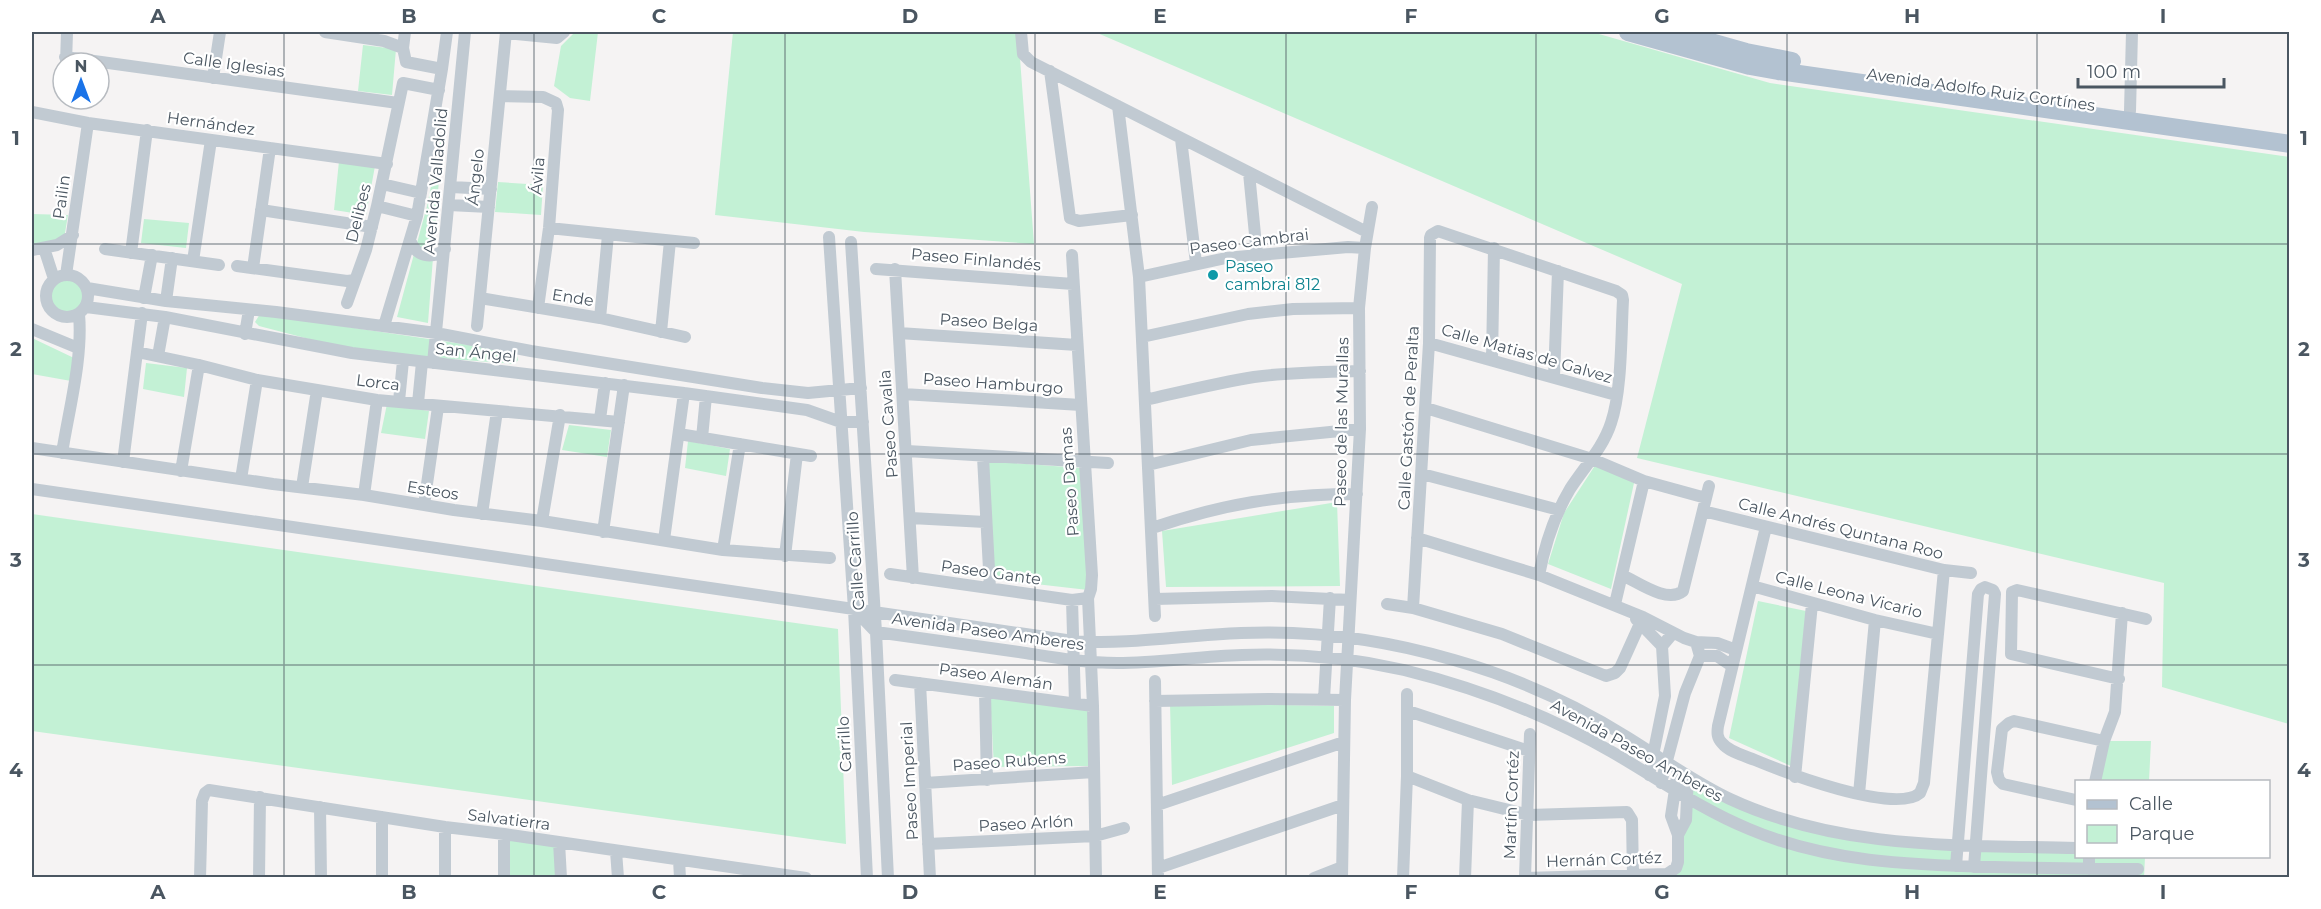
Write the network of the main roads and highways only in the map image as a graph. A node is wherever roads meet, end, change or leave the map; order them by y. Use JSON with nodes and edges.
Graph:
{"nodes":[{"id":1,"x":1629,"y":32,"type":"edge"},
{"id":2,"x":1711,"y":37,"type":"edge"},
{"id":3,"x":1678,"y":40,"type":"edge"},
{"id":4,"x":2289,"y":133,"type":"edge"},
{"id":5,"x":2289,"y":144,"type":"edge"}],
"edges":[{"from":1,"to":3,"type":"main road"},
{"from":2,"to":3,"type":"main road","name":"Avenida Adolfo Ruiz Cortínes"},
{"from":2,"to":4,"type":"main road","name":"Avenida Adolfo Ruiz Cortínes"},
{"from":3,"to":5,"type":"main road"}]}
